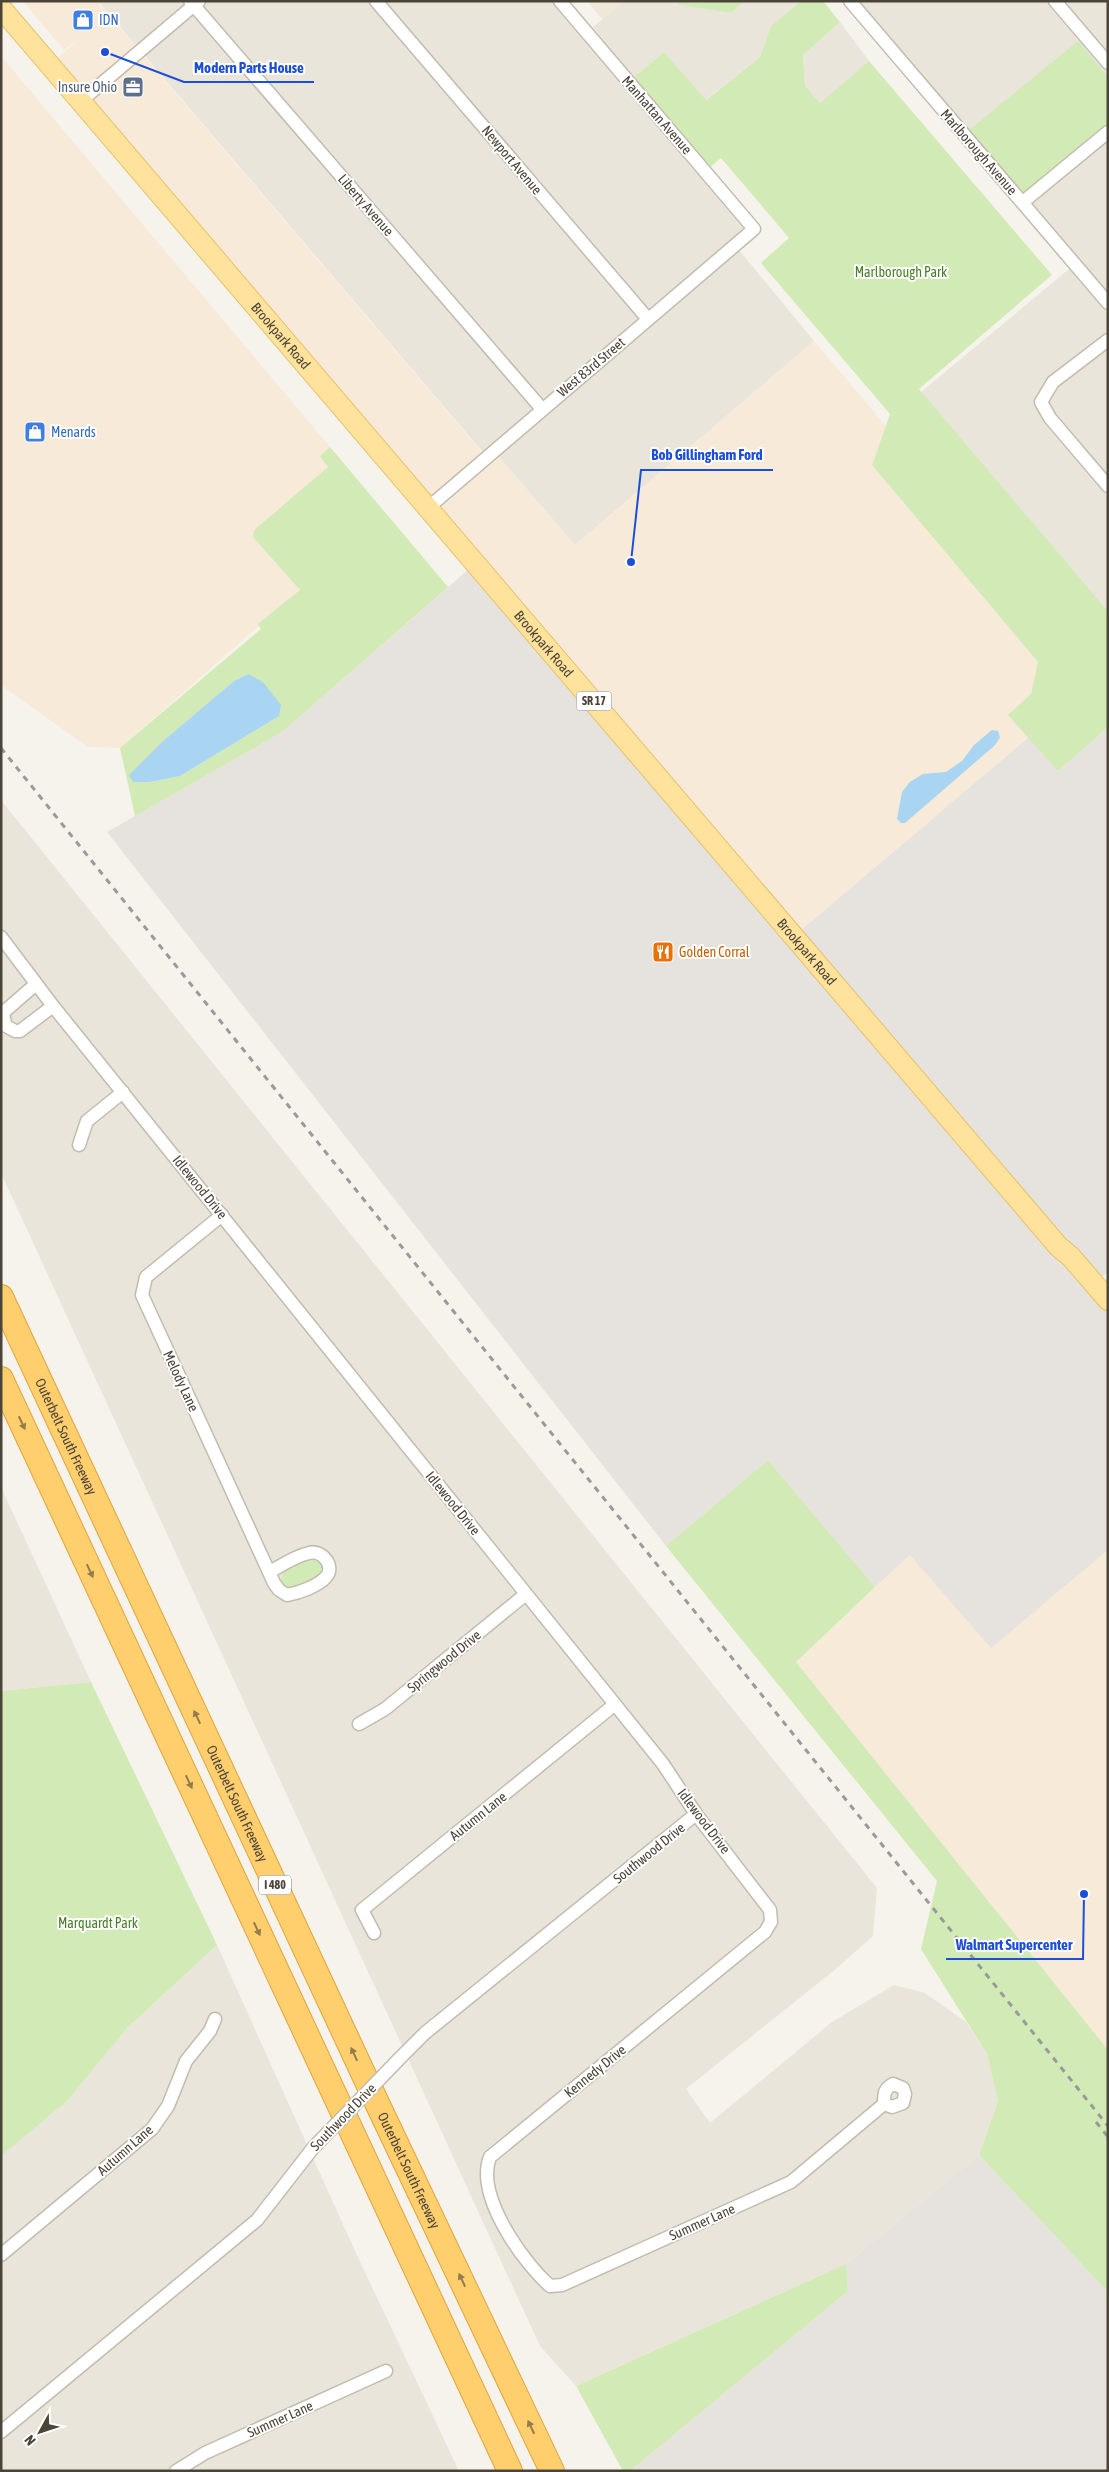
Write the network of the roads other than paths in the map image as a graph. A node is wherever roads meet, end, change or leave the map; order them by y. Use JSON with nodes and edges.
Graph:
{"nodes":[{"id":1,"x":376,"y":1,"type":"edge"},
{"id":2,"x":560,"y":1,"type":"edge"},
{"id":3,"x":850,"y":1,"type":"edge"},
{"id":4,"x":1055,"y":1,"type":"edge"},
{"id":5,"x":195,"y":3,"type":"edge"},
{"id":6,"x":1,"y":8,"type":"edge"},
{"id":7,"x":1108,"y":63,"type":"edge"},
{"id":8,"x":81,"y":101,"type":"junction"},
{"id":9,"x":1108,"y":132,"type":"edge"},
{"id":10,"x":1023,"y":202,"type":"junction"},
{"id":11,"x":754,"y":229,"type":"joint"},
{"id":12,"x":1108,"y":303,"type":"edge"},
{"id":13,"x":648,"y":319,"type":"junction"},
{"id":14,"x":1108,"y":340,"type":"edge"},
{"id":15,"x":542,"y":409,"type":"junction"},
{"id":16,"x":1108,"y":486,"type":"edge"},
{"id":17,"x":429,"y":507,"type":"junction"},
{"id":18,"x":1,"y":936,"type":"edge"},
{"id":19,"x":36,"y":984,"type":"junction"},
{"id":20,"x":53,"y":1006,"type":"junction"},
{"id":21,"x":123,"y":1092,"type":"junction"},
{"id":22,"x":79,"y":1144,"type":"dead end"},
{"id":23,"x":222,"y":1215,"type":"junction"},
{"id":24,"x":1,"y":1297,"type":"edge"},
{"id":25,"x":1108,"y":1300,"type":"edge"},
{"id":26,"x":1,"y":1379,"type":"edge"},
{"id":27,"x":270,"y":1572,"type":"dead end"},
{"id":28,"x":526,"y":1594,"type":"junction"},
{"id":29,"x":614,"y":1705,"type":"junction"},
{"id":30,"x":359,"y":1724,"type":"dead end"},
{"id":31,"x":696,"y":1814,"type":"junction"},
{"id":32,"x":771,"y":1922,"type":"joint"},
{"id":33,"x":374,"y":1933,"type":"dead end"},
{"id":34,"x":216,"y":2019,"type":"dead end"},
{"id":35,"x":884,"y":2104,"type":"dead end"},
{"id":36,"x":514,"y":2246,"type":"joint"},
{"id":37,"x":1,"y":2255,"type":"edge"},
{"id":38,"x":386,"y":2371,"type":"dead end"},
{"id":39,"x":1,"y":2432,"type":"edge"},
{"id":40,"x":176,"y":2471,"type":"edge"},
{"id":41,"x":510,"y":2471,"type":"edge"},
{"id":42,"x":552,"y":2471,"type":"edge"}],
"edges":[{"from":1,"to":13,"type":"street","name":"Newport Avenue"},
{"from":2,"to":11,"type":"street","name":"Manhattan Avenue"},
{"from":3,"to":10,"type":"street","name":"Marlborough Avenue"},
{"from":4,"to":7,"type":"street"},
{"from":5,"to":8,"type":"street"},
{"from":5,"to":15,"type":"street","name":"Liberty Avenue"},
{"from":6,"to":8,"type":"main road","name":"Brookpark Road","number":"SR 17"},
{"from":8,"to":17,"type":"main road","name":"Brookpark Road","number":"SR 17"},
{"from":9,"to":10,"type":"street"},
{"from":10,"to":12,"type":"street","name":"Marlborough Avenue"},
{"from":11,"to":13,"type":"street","name":"West 83rd Street"},
{"from":13,"to":15,"type":"street","name":"West 83rd Street"},
{"from":14,"to":16,"type":"street"},
{"from":15,"to":17,"type":"street","name":"West 83rd Street"},
{"from":17,"to":25,"type":"main road","name":"Brookpark Road","number":"SR 17"},
{"from":18,"to":19,"type":"street","name":"Idlewood Drive"},
{"from":19,"to":20,"type":"street","name":"Idlewood Drive"},
{"from":19,"to":20,"type":"street"},
{"from":20,"to":21,"type":"street","name":"Idlewood Drive"},
{"from":21,"to":22,"type":"street"},
{"from":21,"to":23,"type":"street","name":"Idlewood Drive"},
{"from":23,"to":27,"type":"street","name":"Melody Lane"},
{"from":23,"to":28,"type":"street","name":"Idlewood Drive"},
{"from":42,"to":24,"type":"highway","name":"Outerbelt South Freeway","number":"I 480","one_way":true},
{"from":26,"to":41,"type":"highway","number":"I 480","one_way":true},
{"from":28,"to":29,"type":"street","name":"Idlewood Drive"},
{"from":28,"to":30,"type":"street","name":"Springwood Drive"},
{"from":29,"to":31,"type":"street","name":"Idlewood Drive"},
{"from":29,"to":33,"type":"street","name":"Autumn Lane"},
{"from":31,"to":32,"type":"street","name":"Idlewood Drive"},
{"from":31,"to":39,"type":"street","name":"Southwood Drive","bridge":true},
{"from":32,"to":36,"type":"street","name":"Kennedy Drive"},
{"from":34,"to":37,"type":"street","name":"Autumn Lane"},
{"from":35,"to":36,"type":"street","name":"Summer Lane"},
{"from":38,"to":40,"type":"street","name":"Summer Lane"}]}
